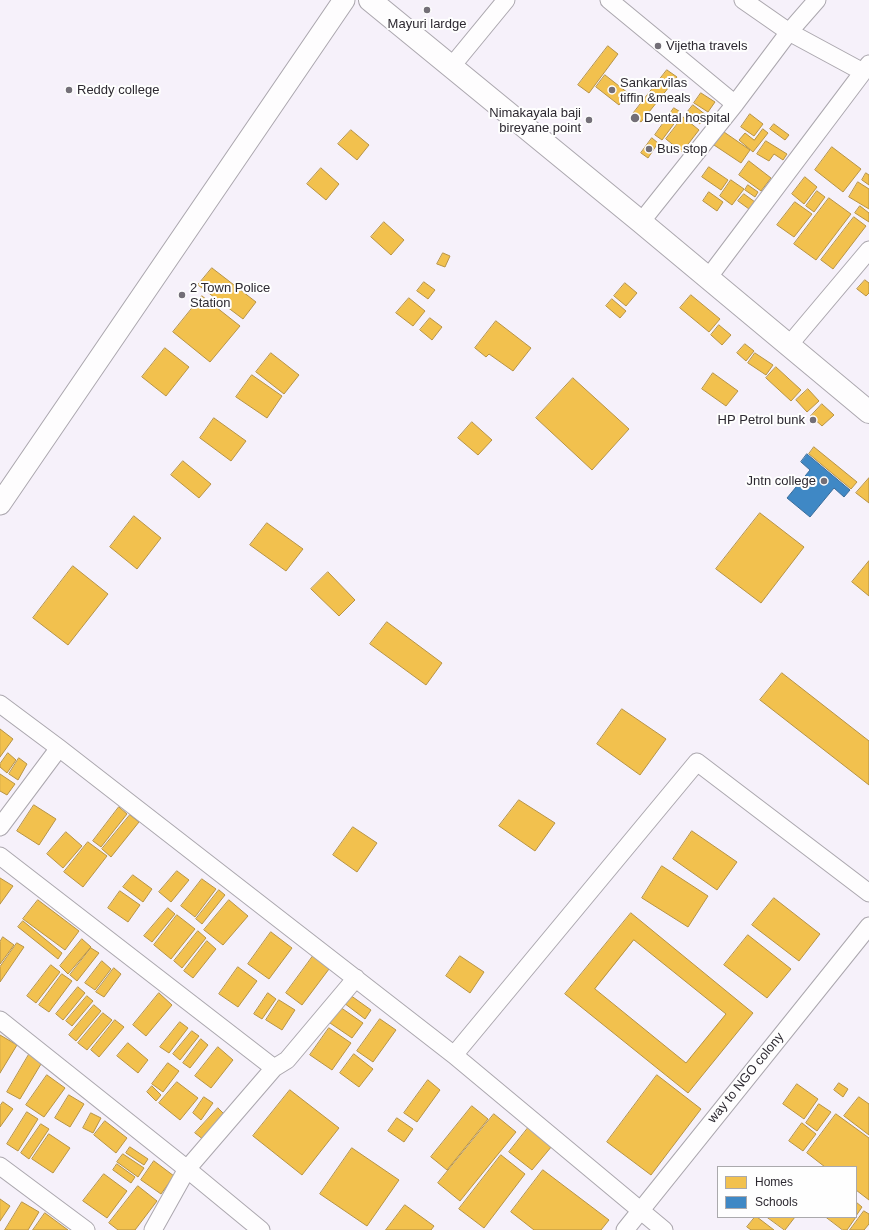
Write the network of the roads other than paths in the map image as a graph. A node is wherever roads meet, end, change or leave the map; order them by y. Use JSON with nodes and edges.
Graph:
{"nodes":[{"id":1,"x":344,"y":0,"type":"edge"},
{"id":2,"x":370,"y":0,"type":"edge"},
{"id":3,"x":506,"y":0,"type":"edge"},
{"id":4,"x":609,"y":0,"type":"edge"},
{"id":5,"x":743,"y":0,"type":"edge"},
{"id":6,"x":817,"y":0,"type":"edge"},
{"id":7,"x":789,"y":32,"type":"junction"},
{"id":8,"x":451,"y":67,"type":"junction"},
{"id":9,"x":866,"y":68,"type":"edge"},
{"id":10,"x":735,"y":104,"type":"junction"},
{"id":11,"x":641,"y":222,"type":"junction"},
{"id":12,"x":869,"y":250,"type":"edge"},
{"id":13,"x":708,"y":278,"type":"junction"},
{"id":14,"x":789,"y":345,"type":"junction"},
{"id":15,"x":869,"y":412,"type":"edge"},
{"id":16,"x":0,"y":504,"type":"edge"},
{"id":17,"x":0,"y":704,"type":"edge"},
{"id":18,"x":59,"y":748,"type":"junction"},
{"id":19,"x":0,"y":827,"type":"edge"},
{"id":20,"x":0,"y":856,"type":"edge"},
{"id":21,"x":869,"y":892,"type":"edge"},
{"id":22,"x":869,"y":926,"type":"edge"},
{"id":23,"x":356,"y":978,"type":"junction"},
{"id":24,"x":0,"y":1020,"type":"edge"},
{"id":25,"x":454,"y":1054,"type":"junction"},
{"id":26,"x":274,"y":1068,"type":"junction"},
{"id":27,"x":0,"y":1166,"type":"edge"},
{"id":28,"x":187,"y":1169,"type":"junction"},
{"id":29,"x":640,"y":1211,"type":"junction"},
{"id":30,"x":86,"y":1230,"type":"edge"},
{"id":31,"x":152,"y":1230,"type":"edge"},
{"id":32,"x":261,"y":1230,"type":"edge"},
{"id":33,"x":624,"y":1230,"type":"edge"},
{"id":34,"x":664,"y":1230,"type":"edge"}],
"edges":[{"from":1,"to":16,"type":"street"},
{"from":2,"to":8,"type":"highway"},
{"from":3,"to":8,"type":"street"},
{"from":4,"to":10,"type":"street"},
{"from":5,"to":7,"type":"street"},
{"from":6,"to":7,"type":"street"},
{"from":7,"to":9,"type":"street"},
{"from":7,"to":10,"type":"street"},
{"from":8,"to":11,"type":"highway"},
{"from":9,"to":13,"type":"street"},
{"from":10,"to":11,"type":"street"},
{"from":11,"to":13,"type":"highway"},
{"from":12,"to":14,"type":"street"},
{"from":13,"to":14,"type":"highway"},
{"from":14,"to":15,"type":"highway"},
{"from":17,"to":18,"type":"street"},
{"from":18,"to":19,"type":"street"},
{"from":18,"to":23,"type":"street"},
{"from":20,"to":26,"type":"street"},
{"from":21,"to":25,"type":"street"},
{"from":22,"to":29,"type":"street","name":"way to NGO colony"},
{"from":23,"to":25,"type":"street"},
{"from":23,"to":26,"type":"street"},
{"from":24,"to":28,"type":"street"},
{"from":25,"to":29,"type":"street"},
{"from":26,"to":28,"type":"street"},
{"from":27,"to":30,"type":"street"},
{"from":28,"to":31,"type":"street"},
{"from":28,"to":32,"type":"street"},
{"from":29,"to":33,"type":"street","name":"way to NGO colony"},
{"from":29,"to":34,"type":"street"}]}
